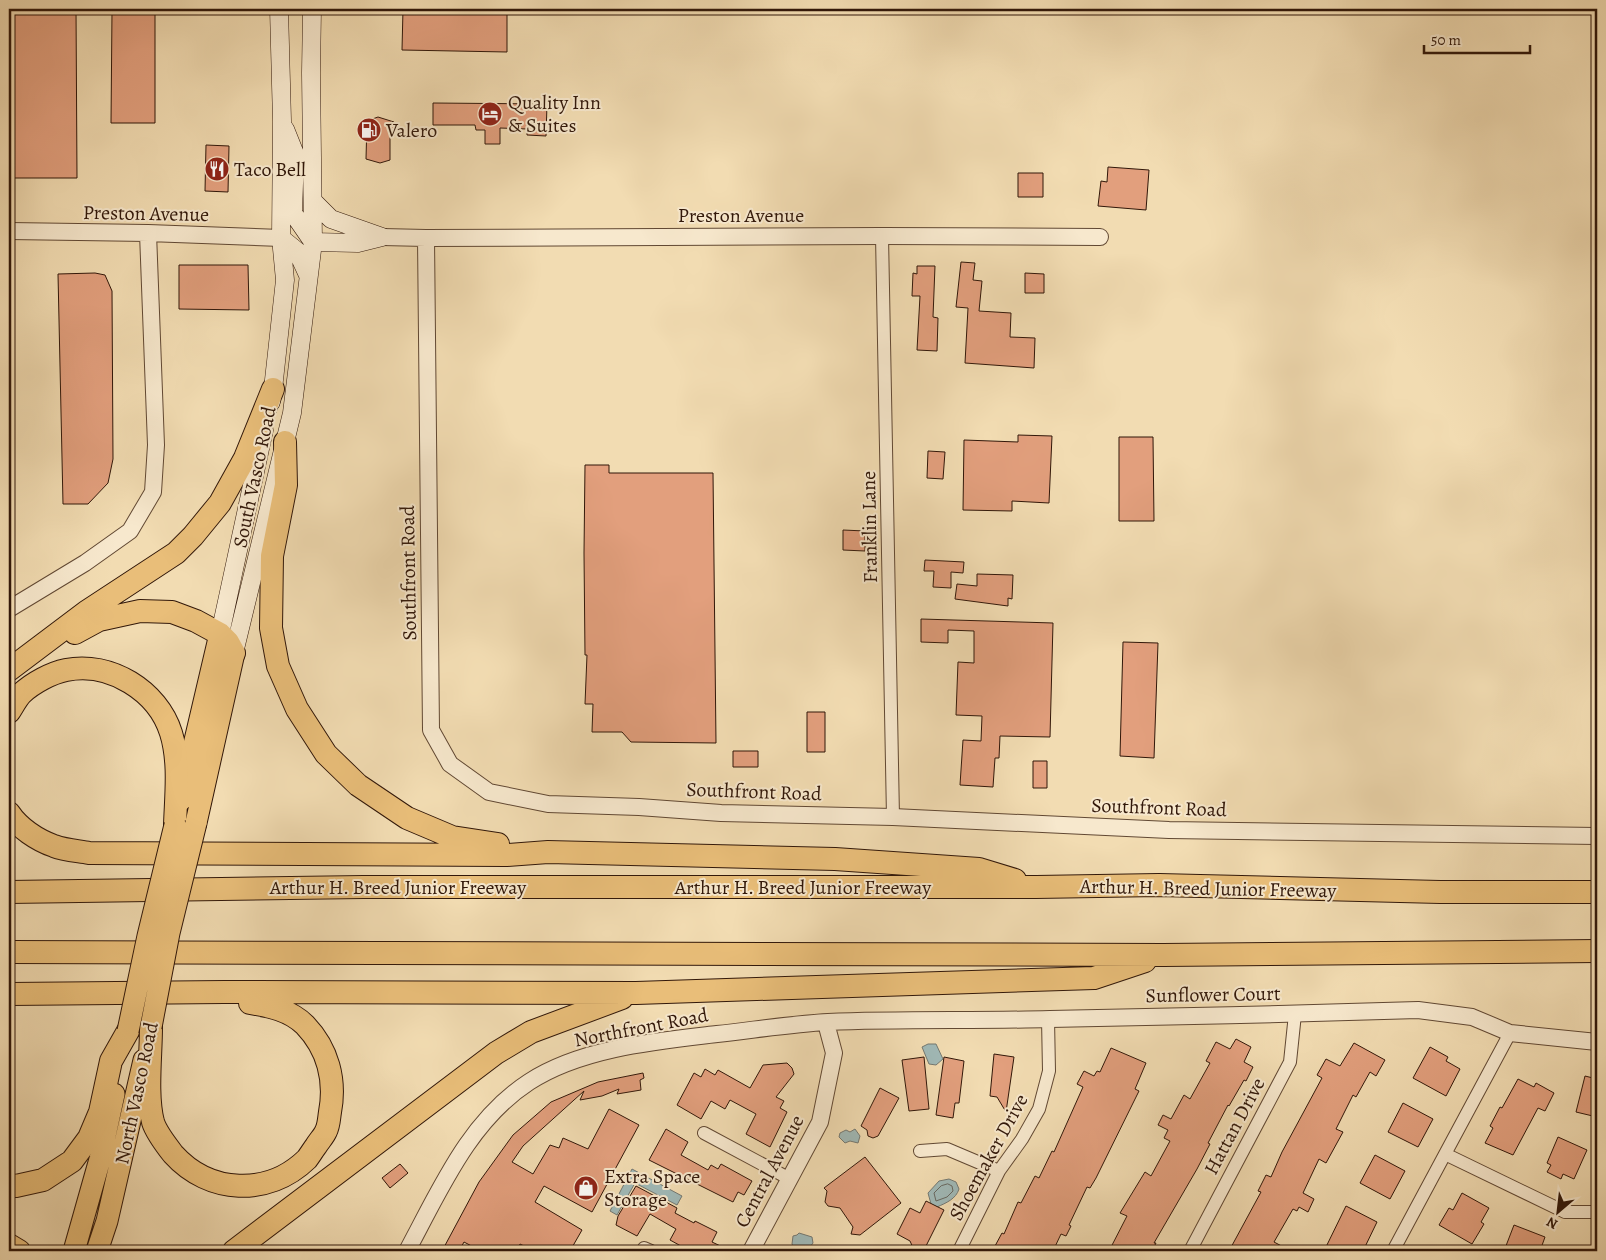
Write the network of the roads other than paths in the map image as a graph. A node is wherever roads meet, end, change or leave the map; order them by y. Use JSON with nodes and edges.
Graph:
{"nodes":[{"id":1,"x":279,"y":9,"type":"edge"},
{"id":2,"x":312,"y":9,"type":"edge"},
{"id":3,"x":282,"y":121,"type":"junction"},
{"id":4,"x":314,"y":201,"type":"junction"},
{"id":5,"x":9,"y":231,"type":"edge"},
{"id":6,"x":148,"y":233,"type":"junction"},
{"id":7,"x":882,"y":236,"type":"junction"},
{"id":8,"x":382,"y":237,"type":"junction"},
{"id":9,"x":1100,"y":237,"type":"dead end"},
{"id":10,"x":281,"y":238,"type":"junction"},
{"id":11,"x":426,"y":238,"type":"junction"},
{"id":12,"x":313,"y":242,"type":"junction"},
{"id":13,"x":308,"y":275,"type":"junction"},
{"id":14,"x":273,"y":389,"type":"junction"},
{"id":15,"x":285,"y":442,"type":"junction"},
{"id":16,"x":9,"y":609,"type":"edge"},
{"id":17,"x":220,"y":634,"type":"junction"},
{"id":18,"x":234,"y":653,"type":"junction"},
{"id":19,"x":15,"y":666,"type":"edge"},
{"id":20,"x":9,"y":712,"type":"edge"},
{"id":21,"x":9,"y":813,"type":"edge"},
{"id":22,"x":893,"y":817,"type":"junction"},
{"id":23,"x":186,"y":824,"type":"junction"},
{"id":24,"x":1597,"y":836,"type":"edge"},
{"id":25,"x":548,"y":852,"type":"junction"},
{"id":26,"x":1036,"y":887,"type":"junction"},
{"id":27,"x":9,"y":892,"type":"edge"},
{"id":28,"x":1597,"y":892,"type":"edge"},
{"id":29,"x":169,"y":933,"type":"joint"},
{"id":30,"x":148,"y":936,"type":"joint"},
{"id":31,"x":1597,"y":951,"type":"edge"},
{"id":32,"x":9,"y":952,"type":"edge"},
{"id":33,"x":1162,"y":955,"type":"junction"},
{"id":34,"x":224,"y":992,"type":"junction"},
{"id":35,"x":636,"y":993,"type":"junction"},
{"id":36,"x":9,"y":994,"type":"edge"},
{"id":37,"x":1295,"y":1014,"type":"junction"},
{"id":38,"x":1048,"y":1019,"type":"junction"},
{"id":39,"x":826,"y":1022,"type":"junction"},
{"id":40,"x":151,"y":1027,"type":"junction"},
{"id":41,"x":128,"y":1031,"type":"junction"},
{"id":42,"x":1510,"y":1033,"type":"junction"},
{"id":43,"x":1597,"y":1042,"type":"edge"},
{"id":44,"x":704,"y":1133,"type":"dead end"},
{"id":45,"x":920,"y":1151,"type":"dead end"},
{"id":46,"x":1445,"y":1154,"type":"junction"},
{"id":47,"x":999,"y":1171,"type":"junction"},
{"id":48,"x":790,"y":1179,"type":"junction"},
{"id":49,"x":9,"y":1185,"type":"edge"},
{"id":50,"x":1597,"y":1212,"type":"edge"},
{"id":51,"x":9,"y":1245,"type":"edge"},
{"id":52,"x":19,"y":1251,"type":"edge"},
{"id":53,"x":74,"y":1251,"type":"edge"},
{"id":54,"x":97,"y":1251,"type":"edge"},
{"id":55,"x":234,"y":1251,"type":"edge"},
{"id":56,"x":407,"y":1251,"type":"edge"},
{"id":57,"x":751,"y":1251,"type":"edge"},
{"id":58,"x":959,"y":1251,"type":"edge"},
{"id":59,"x":1190,"y":1251,"type":"edge"},
{"id":60,"x":1393,"y":1251,"type":"edge"}],
"edges":[{"from":1,"to":3,"type":"main road","name":"South Vasco Road"},
{"from":2,"to":4,"type":"main road","name":"South Vasco Road"},
{"from":3,"to":10,"type":"main road","name":"South Vasco Road"},
{"from":3,"to":12,"type":"main road"},
{"from":4,"to":8,"type":"main road"},
{"from":4,"to":12,"type":"main road","name":"South Vasco Road"},
{"from":5,"to":6,"type":"street","name":"Preston Avenue"},
{"from":6,"to":10,"type":"street","name":"Preston Avenue"},
{"from":6,"to":16,"type":"street"},
{"from":7,"to":9,"type":"street","name":"Preston Avenue"},
{"from":7,"to":11,"type":"street","name":"Preston Avenue"},
{"from":7,"to":22,"type":"street","name":"Franklin Lane"},
{"from":8,"to":11,"type":"street","name":"Preston Avenue"},
{"from":8,"to":12,"type":"main road"},
{"from":10,"to":13,"type":"main road"},
{"from":10,"to":14,"type":"main road","name":"South Vasco Road"},
{"from":11,"to":22,"type":"street","name":"Southfront Road"},
{"from":12,"to":13,"type":"main road","name":"South Vasco Road"},
{"from":13,"to":15,"type":"main road","name":"South Vasco Road"},
{"from":14,"to":17,"type":"main road","name":"South Vasco Road"},
{"from":14,"to":19,"type":"highway"},
{"from":15,"to":18,"type":"main road","name":"South Vasco Road"},
{"from":15,"to":25,"type":"highway"},
{"from":17,"to":18,"type":"highway"},
{"from":17,"to":19,"type":"highway"},
{"from":17,"to":23,"type":"highway","name":"South Vasco Road"},
{"from":18,"to":23,"type":"highway","name":"South Vasco Road"},
{"from":20,"to":23,"type":"highway"},
{"from":21,"to":25,"type":"highway"},
{"from":22,"to":24,"type":"street","name":"Southfront Road"},
{"from":23,"to":29,"type":"highway","name":"South Vasco Road","bridge":true},
{"from":23,"to":30,"type":"highway","name":"South Vasco Road","bridge":true},
{"from":25,"to":26,"type":"highway"},
{"from":26,"to":27,"type":"highway","name":"Arthur H. Breed Junior Freeway"},
{"from":26,"to":28,"type":"highway","name":"Arthur H. Breed Junior Freeway"},
{"from":29,"to":40,"type":"highway","name":"North Vasco Road","bridge":true},
{"from":30,"to":41,"type":"highway","name":"North Vasco Road","bridge":true},
{"from":31,"to":33,"type":"highway"},
{"from":32,"to":33,"type":"highway"},
{"from":33,"to":35,"type":"highway"},
{"from":34,"to":35,"type":"highway"},
{"from":34,"to":36,"type":"highway"},
{"from":34,"to":40,"type":"highway"},
{"from":35,"to":55,"type":"highway"},
{"from":37,"to":38,"type":"street","name":"Sunflower Court"},
{"from":37,"to":42,"type":"street","name":"Sunflower Court"},
{"from":37,"to":59,"type":"street","name":"Hattan Drive"},
{"from":38,"to":39,"type":"street","name":"Sunflower Court"},
{"from":38,"to":47,"type":"street","name":"Shoemaker Drive"},
{"from":39,"to":48,"type":"street","name":"Central Avenue"},
{"from":39,"to":56,"type":"street","name":"Northfront Road"},
{"from":40,"to":54,"type":"highway","name":"North Vasco Road"},
{"from":41,"to":49,"type":"highway"},
{"from":41,"to":53,"type":"highway","name":"North Vasco Road"},
{"from":42,"to":43,"type":"street","name":"Sunflower Court"},
{"from":42,"to":46,"type":"street"},
{"from":44,"to":48,"type":"street"},
{"from":45,"to":47,"type":"street"},
{"from":46,"to":50,"type":"street"},
{"from":46,"to":60,"type":"street"},
{"from":47,"to":58,"type":"street","name":"Shoemaker Drive"},
{"from":48,"to":57,"type":"street","name":"Central Avenue"},
{"from":51,"to":52,"type":"highway"}]}
